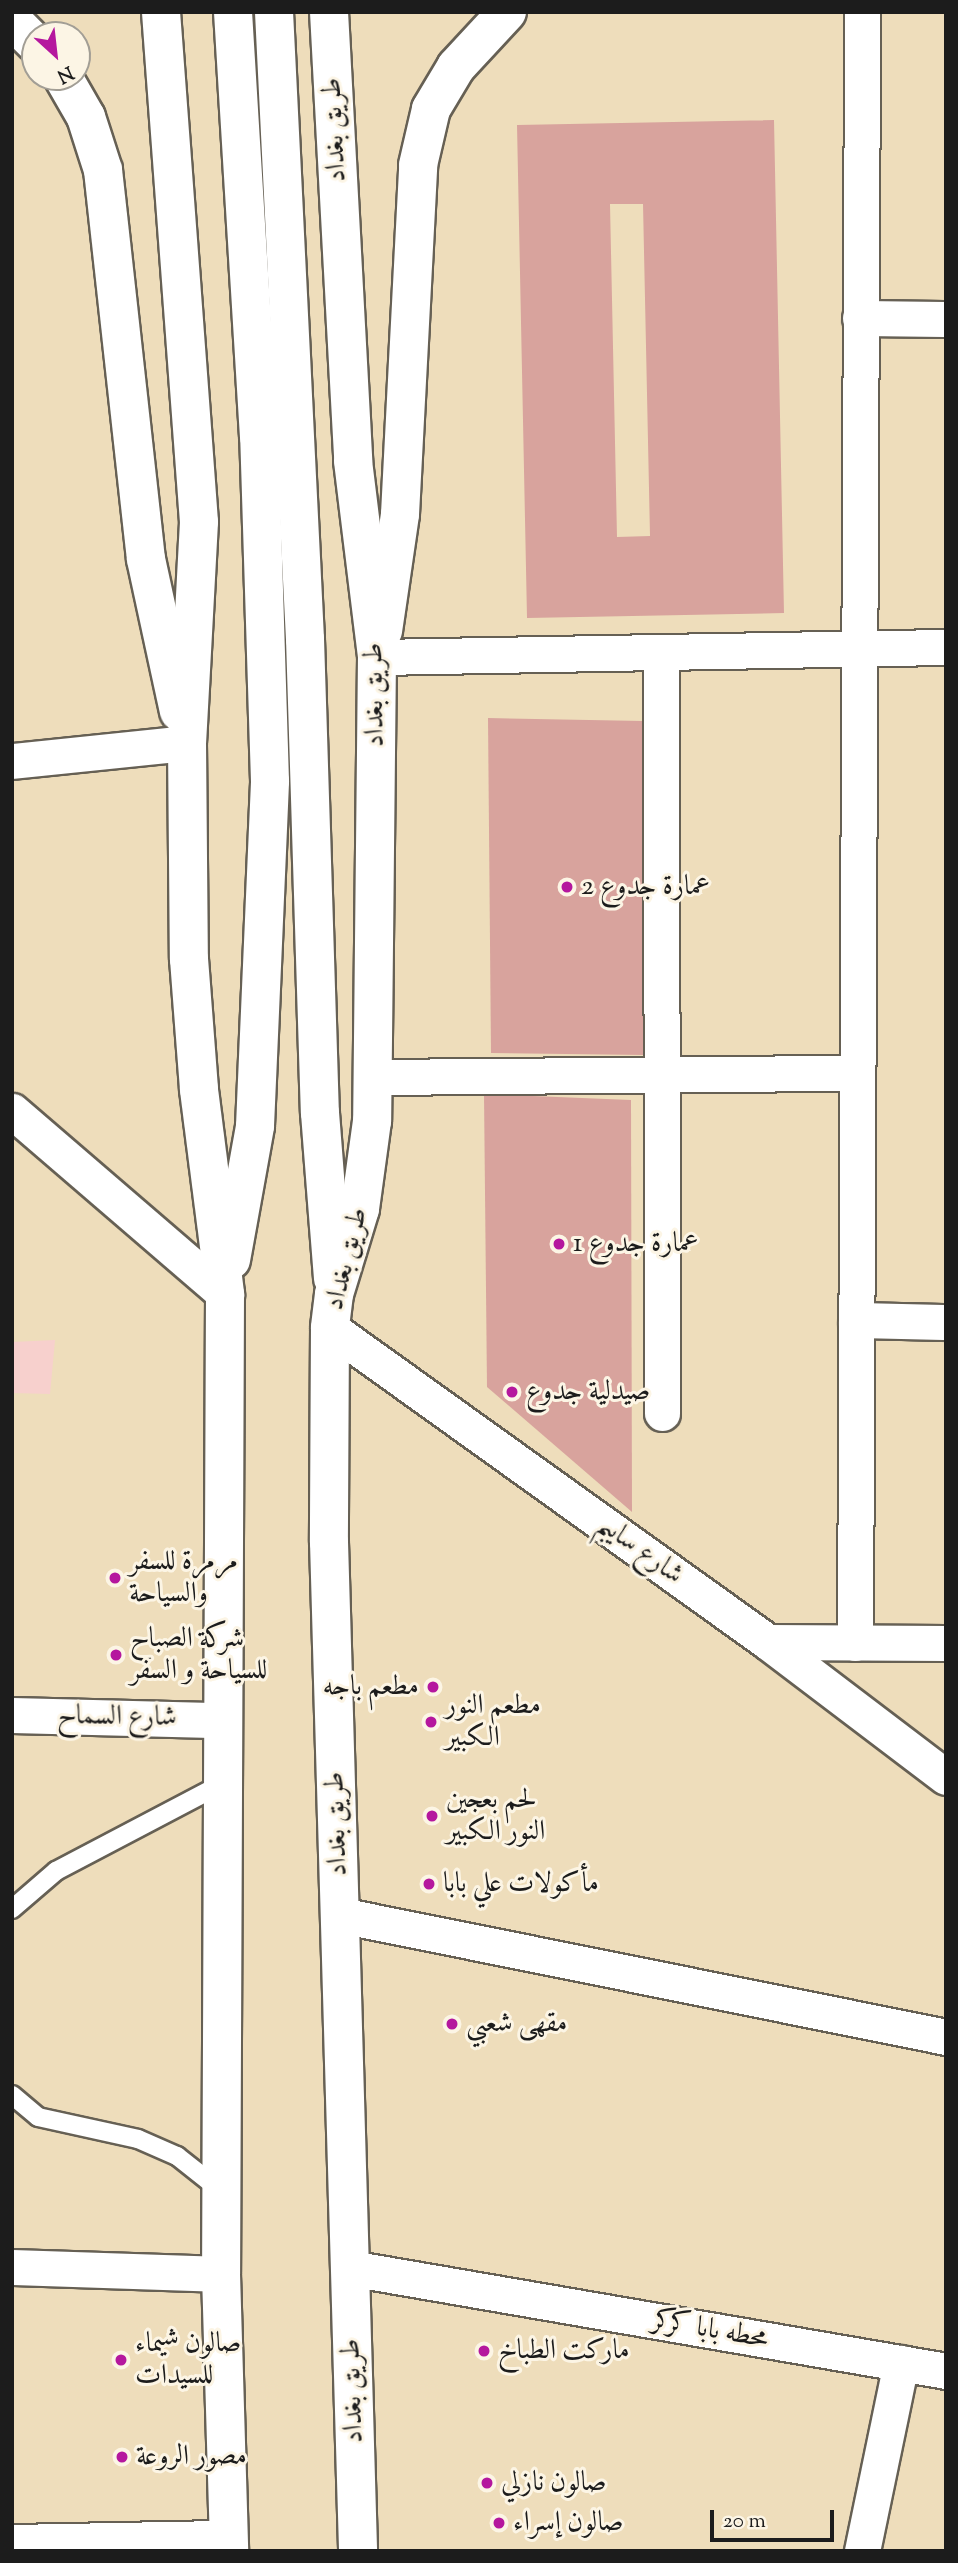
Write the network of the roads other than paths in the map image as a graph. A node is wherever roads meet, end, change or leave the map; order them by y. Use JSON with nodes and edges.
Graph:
{"nodes":[{"id":1,"x":161,"y":12,"type":"edge"},
{"id":2,"x":233,"y":12,"type":"edge"},
{"id":3,"x":274,"y":12,"type":"edge"},
{"id":4,"x":329,"y":12,"type":"edge"},
{"id":5,"x":507,"y":12,"type":"edge"},
{"id":6,"x":862,"y":12,"type":"edge"},
{"id":7,"x":71,"y":91,"type":"edge"},
{"id":8,"x":860,"y":318,"type":"junction"},
{"id":9,"x":946,"y":318,"type":"edge"},
{"id":10,"x":946,"y":648,"type":"edge"},
{"id":11,"x":860,"y":649,"type":"junction"},
{"id":12,"x":661,"y":652,"type":"junction"},
{"id":13,"x":377,"y":657,"type":"junction"},
{"id":14,"x":187,"y":743,"type":"junction"},
{"id":15,"x":12,"y":761,"type":"edge"},
{"id":16,"x":858,"y":1073,"type":"junction"},
{"id":17,"x":659,"y":1075,"type":"junction"},
{"id":18,"x":374,"y":1077,"type":"junction"},
{"id":19,"x":12,"y":1111,"type":"edge"},
{"id":20,"x":225,"y":1294,"type":"junction"},
{"id":21,"x":332,"y":1311,"type":"junction"},
{"id":22,"x":856,"y":1320,"type":"junction"},
{"id":23,"x":946,"y":1322,"type":"edge"},
{"id":24,"x":662,"y":1413,"type":"dead end"},
{"id":25,"x":768,"y":1643,"type":"junction"},
{"id":26,"x":855,"y":1643,"type":"junction"},
{"id":27,"x":946,"y":1643,"type":"edge"},
{"id":28,"x":12,"y":1715,"type":"edge"},
{"id":29,"x":222,"y":1720,"type":"junction"},
{"id":30,"x":946,"y":1777,"type":"edge"},
{"id":31,"x":222,"y":1784,"type":"junction"},
{"id":32,"x":12,"y":1909,"type":"edge"},
{"id":33,"x":340,"y":1915,"type":"junction"},
{"id":34,"x":946,"y":2037,"type":"edge"},
{"id":35,"x":12,"y":2095,"type":"edge"},
{"id":36,"x":221,"y":2191,"type":"junction"},
{"id":37,"x":12,"y":2267,"type":"edge"},
{"id":38,"x":350,"y":2268,"type":"junction"},
{"id":39,"x":221,"y":2274,"type":"junction"},
{"id":40,"x":901,"y":2363,"type":"junction"},
{"id":41,"x":946,"y":2371,"type":"edge"},
{"id":42,"x":12,"y":2542,"type":"edge"},
{"id":43,"x":229,"y":2544,"type":"edge"},
{"id":44,"x":358,"y":2551,"type":"edge"},
{"id":45,"x":862,"y":2551,"type":"edge"}],
"edges":[{"from":1,"to":14,"type":"main road"},
{"from":2,"to":20,"type":"main road"},
{"from":3,"to":21,"type":"main road"},
{"from":4,"to":13,"type":"main road","name":"طريق بغداد"},
{"from":5,"to":13,"type":"main road"},
{"from":6,"to":8,"type":"street"},
{"from":7,"to":14,"type":"main road"},
{"from":8,"to":9,"type":"street"},
{"from":8,"to":11,"type":"street"},
{"from":10,"to":11,"type":"street"},
{"from":11,"to":12,"type":"street"},
{"from":11,"to":16,"type":"street"},
{"from":12,"to":13,"type":"street"},
{"from":12,"to":17,"type":"street"},
{"from":13,"to":18,"type":"main road","name":"طريق بغداد"},
{"from":14,"to":15,"type":"street"},
{"from":14,"to":20,"type":"main road"},
{"from":16,"to":17,"type":"street"},
{"from":16,"to":22,"type":"street"},
{"from":17,"to":18,"type":"street"},
{"from":17,"to":24,"type":"street"},
{"from":18,"to":21,"type":"main road","name":"طريق بغداد"},
{"from":19,"to":20,"type":"street"},
{"from":20,"to":29,"type":"main road"},
{"from":21,"to":25,"type":"street","name":"شارع سايبم"},
{"from":21,"to":33,"type":"main road","name":"طريق بغداد"},
{"from":22,"to":23,"type":"street"},
{"from":22,"to":26,"type":"street"},
{"from":25,"to":26,"type":"street"},
{"from":25,"to":30,"type":"street","name":"شارع سايبم"},
{"from":26,"to":27,"type":"street"},
{"from":28,"to":29,"type":"street","name":"شارع السماح"},
{"from":29,"to":31,"type":"main road"},
{"from":31,"to":32,"type":"lane"},
{"from":31,"to":36,"type":"main road"},
{"from":33,"to":34,"type":"street"},
{"from":33,"to":38,"type":"main road","name":"طريق بغداد"},
{"from":35,"to":36,"type":"lane"},
{"from":36,"to":39,"type":"main road"},
{"from":37,"to":39,"type":"street"},
{"from":38,"to":40,"type":"street","name":"محطه بابا كركر"},
{"from":38,"to":44,"type":"main road","name":"طريق بغداد"},
{"from":39,"to":43,"type":"main road"},
{"from":40,"to":41,"type":"street","name":"محطه بابا كركر"},
{"from":40,"to":45,"type":"street"},
{"from":42,"to":43,"type":"street"}]}
